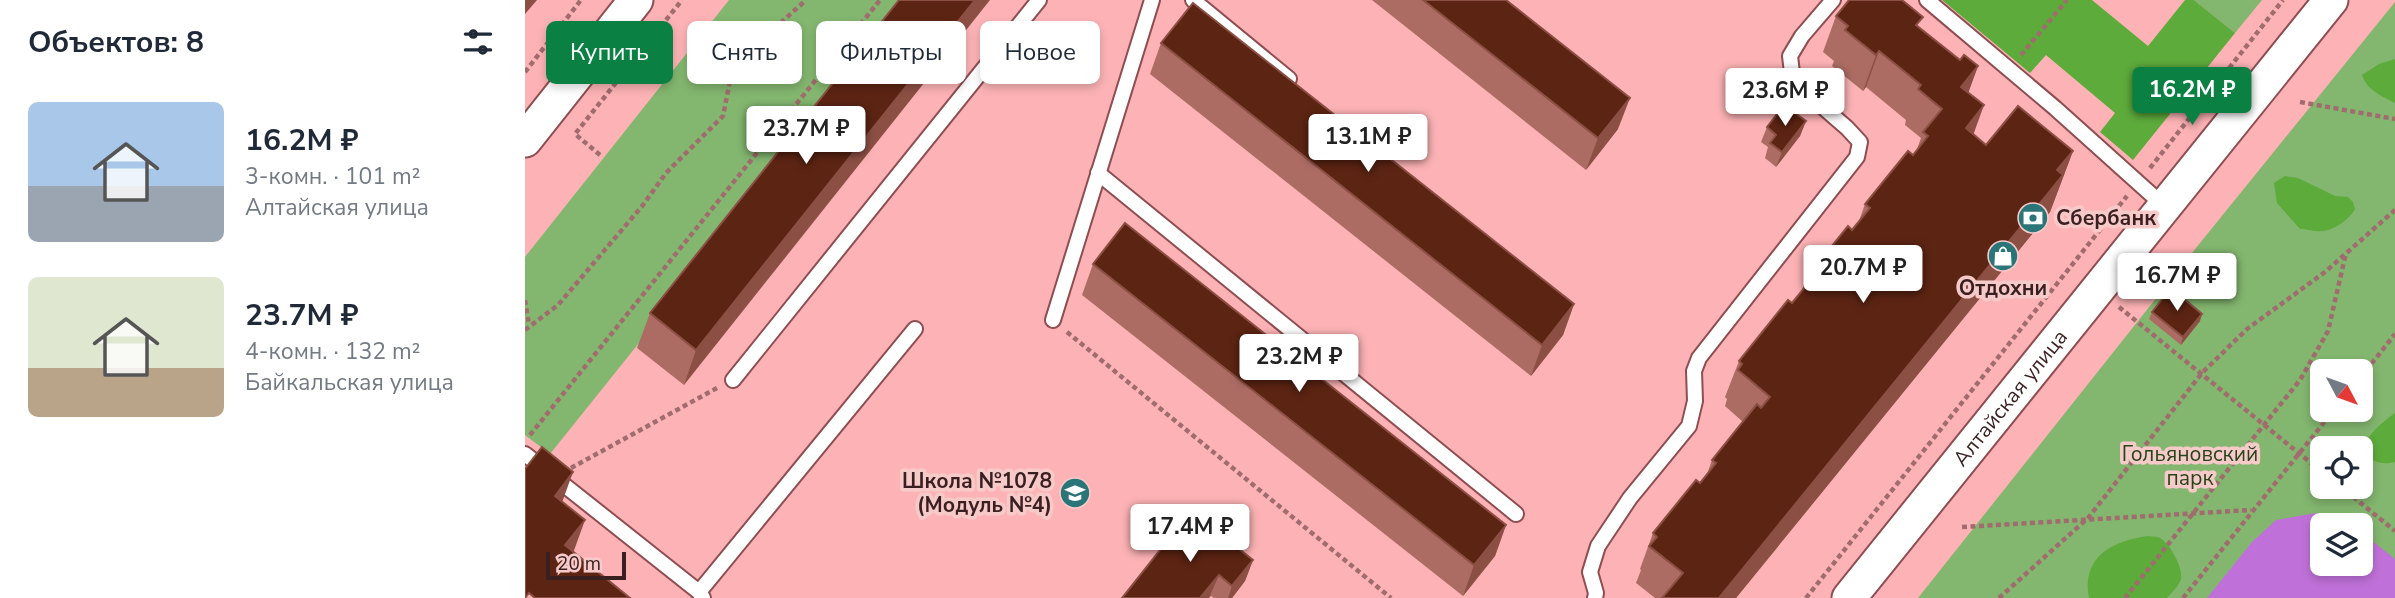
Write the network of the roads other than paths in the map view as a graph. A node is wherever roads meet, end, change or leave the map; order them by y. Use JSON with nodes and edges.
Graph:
{"nodes":[{"id":1,"x":636,"y":0,"type":"edge"},
{"id":2,"x":1039,"y":0,"type":"edge"},
{"id":3,"x":1152,"y":0,"type":"edge"},
{"id":4,"x":1192,"y":0,"type":"edge"},
{"id":5,"x":1833,"y":0,"type":"edge"},
{"id":6,"x":1927,"y":0,"type":"edge"},
{"id":7,"x":2331,"y":0,"type":"edge"},
{"id":8,"x":1299,"y":87,"type":"edge"},
{"id":9,"x":525,"y":140,"type":"edge"},
{"id":10,"x":1098,"y":173,"type":"junction"},
{"id":11,"x":2163,"y":205,"type":"junction"},
{"id":12,"x":1052,"y":320,"type":"road end"},
{"id":13,"x":915,"y":330,"type":"dead end"},
{"id":14,"x":733,"y":380,"type":"road end"},
{"id":15,"x":525,"y":454,"type":"edge"},
{"id":16,"x":1515,"y":514,"type":"dead end"},
{"id":17,"x":701,"y":595,"type":"edge"},
{"id":18,"x":1595,"y":598,"type":"edge"},
{"id":19,"x":1849,"y":598,"type":"edge"}],
"edges":[{"from":1,"to":9,"type":"street"},
{"from":2,"to":14,"type":"lane"},
{"from":3,"to":10,"type":"lane"},
{"from":4,"to":8,"type":"lane"},
{"from":5,"to":18,"type":"lane"},
{"from":6,"to":11,"type":"lane"},
{"from":7,"to":11,"type":"street","name":"Алтайская улица"},
{"from":10,"to":12,"type":"lane"},
{"from":10,"to":16,"type":"lane"},
{"from":11,"to":19,"type":"street","name":"Алтайская улица"},
{"from":13,"to":17,"type":"lane"},
{"from":15,"to":17,"type":"lane"}]}
